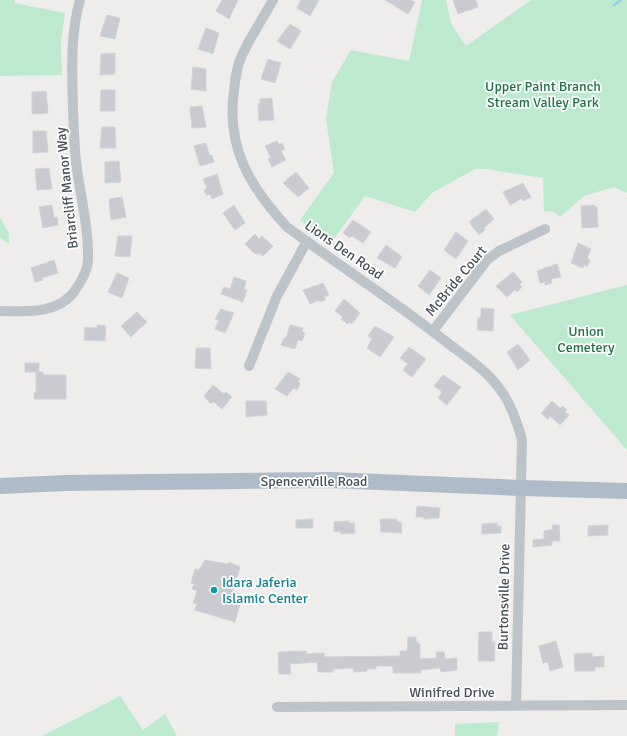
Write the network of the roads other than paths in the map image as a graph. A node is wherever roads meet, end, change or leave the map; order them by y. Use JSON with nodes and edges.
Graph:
{"nodes":[{"id":1,"x":80,"y":0,"type":"edge"},
{"id":2,"x":273,"y":0,"type":"edge"},
{"id":3,"x":545,"y":229,"type":"dead end"},
{"id":4,"x":307,"y":241,"type":"junction"},
{"id":5,"x":0,"y":311,"type":"edge"},
{"id":6,"x":433,"y":331,"type":"junction"},
{"id":7,"x":248,"y":366,"type":"dead end"},
{"id":8,"x":0,"y":486,"type":"edge"},
{"id":9,"x":520,"y":488,"type":"junction"},
{"id":10,"x":627,"y":491,"type":"edge"},
{"id":11,"x":516,"y":705,"type":"junction"},
{"id":12,"x":627,"y":705,"type":"edge"},
{"id":13,"x":277,"y":707,"type":"dead end"}],
"edges":[{"from":1,"to":5,"type":"street","name":"Briarcliff Manor Way"},
{"from":2,"to":4,"type":"street","name":"Lions Den Road"},
{"from":3,"to":6,"type":"street","name":"McBride Court"},
{"from":4,"to":6,"type":"street","name":"Lions Den Road"},
{"from":4,"to":7,"type":"street"},
{"from":6,"to":9,"type":"street","name":"Lions Den Road"},
{"from":8,"to":9,"type":"main road","name":"Spencerville Road"},
{"from":9,"to":10,"type":"main road","name":"Spencerville Road"},
{"from":9,"to":11,"type":"street","name":"Burtonsville Drive"},
{"from":11,"to":12,"type":"street","name":"Winifred Drive"},
{"from":11,"to":13,"type":"street","name":"Winifred Drive"}]}
